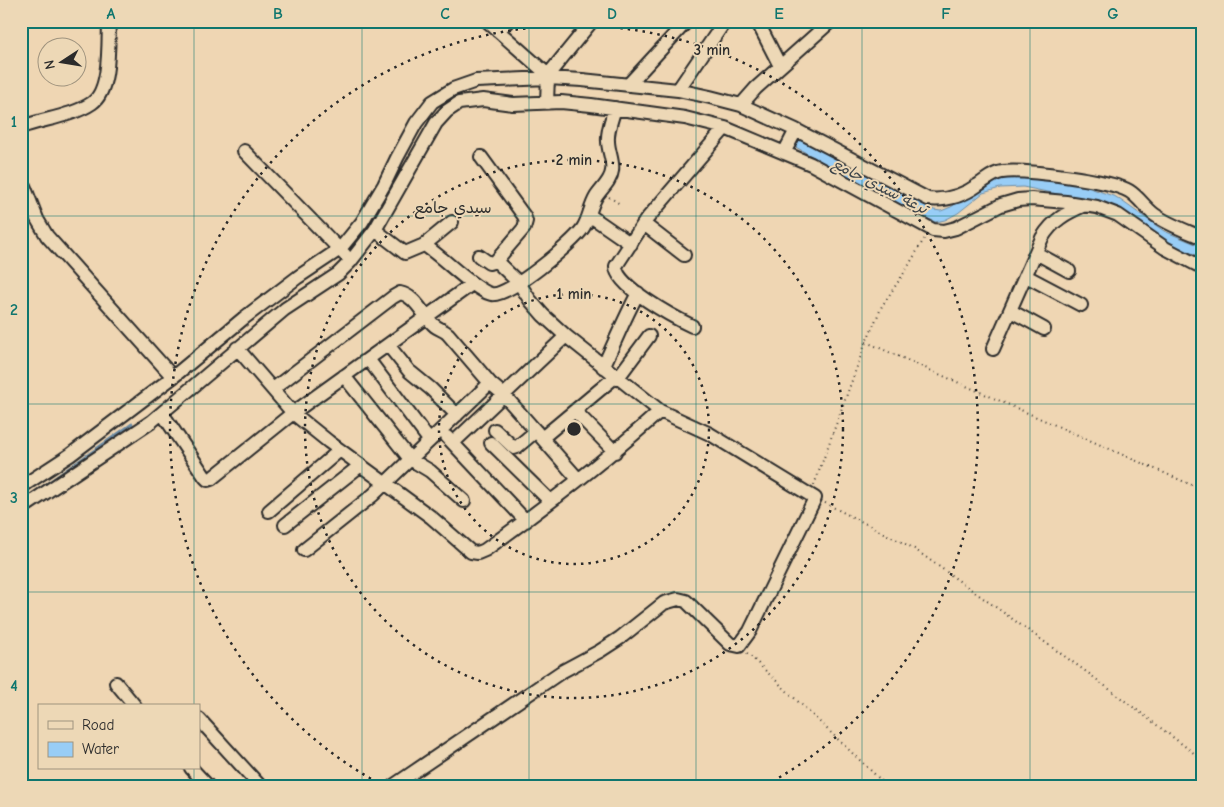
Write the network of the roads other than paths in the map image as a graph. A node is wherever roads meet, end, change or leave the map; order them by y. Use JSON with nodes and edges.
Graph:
{"nodes":[{"id":1,"x":109,"y":21,"type":"edge"},
{"id":2,"x":487,"y":21,"type":"edge"},
{"id":3,"x":508,"y":21,"type":"edge"},
{"id":4,"x":592,"y":21,"type":"edge"},
{"id":5,"x":687,"y":21,"type":"edge"},
{"id":6,"x":725,"y":21,"type":"edge"},
{"id":7,"x":757,"y":21,"type":"edge"},
{"id":8,"x":831,"y":21,"type":"edge"},
{"id":9,"x":498,"y":31,"type":"junction"},
{"id":10,"x":780,"y":66,"type":"junction"},
{"id":11,"x":548,"y":76,"type":"junction"},
{"id":12,"x":628,"y":85,"type":"junction"},
{"id":13,"x":678,"y":90,"type":"junction"},
{"id":14,"x":547,"y":103,"type":"junction"},
{"id":15,"x":741,"y":105,"type":"junction"},
{"id":16,"x":615,"y":108,"type":"junction"},
{"id":17,"x":21,"y":127,"type":"edge"},
{"id":18,"x":725,"y":128,"type":"junction"},
{"id":19,"x":796,"y":130,"type":"junction"},
{"id":20,"x":244,"y":151,"type":"dead end"},
{"id":21,"x":784,"y":153,"type":"junction"},
{"id":22,"x":481,"y":157,"type":"dead end"},
{"id":23,"x":21,"y":178,"type":"edge"},
{"id":24,"x":1085,"y":205,"type":"junction"},
{"id":25,"x":588,"y":215,"type":"junction"},
{"id":26,"x":452,"y":222,"type":"dead end"},
{"id":27,"x":644,"y":224,"type":"junction"},
{"id":28,"x":375,"y":230,"type":"junction"},
{"id":29,"x":1203,"y":238,"type":"edge"},
{"id":30,"x":630,"y":244,"type":"junction"},
{"id":31,"x":424,"y":245,"type":"junction"},
{"id":32,"x":340,"y":249,"type":"junction"},
{"id":33,"x":1036,"y":253,"type":"junction"},
{"id":34,"x":684,"y":254,"type":"dead end"},
{"id":35,"x":480,"y":256,"type":"dead end"},
{"id":36,"x":496,"y":261,"type":"junction"},
{"id":37,"x":350,"y":262,"type":"junction"},
{"id":38,"x":1203,"y":268,"type":"edge"},
{"id":39,"x":1068,"y":271,"type":"dead end"},
{"id":40,"x":1026,"y":276,"type":"junction"},
{"id":41,"x":472,"y":284,"type":"junction"},
{"id":42,"x":519,"y":284,"type":"junction"},
{"id":43,"x":638,"y":293,"type":"junction"},
{"id":44,"x":1081,"y":305,"type":"dead end"},
{"id":45,"x":1010,"y":311,"type":"junction"},
{"id":46,"x":426,"y":317,"type":"junction"},
{"id":47,"x":692,"y":326,"type":"dead end"},
{"id":48,"x":1044,"y":329,"type":"dead end"},
{"id":49,"x":566,"y":336,"type":"junction"},
{"id":50,"x":649,"y":336,"type":"dead end"},
{"id":51,"x":388,"y":345,"type":"junction"},
{"id":52,"x":237,"y":348,"type":"junction"},
{"id":53,"x":993,"y":349,"type":"dead end"},
{"id":54,"x":368,"y":358,"type":"junction"},
{"id":55,"x":603,"y":367,"type":"junction"},
{"id":56,"x":344,"y":376,"type":"junction"},
{"id":57,"x":173,"y":377,"type":"junction"},
{"id":58,"x":616,"y":378,"type":"junction"},
{"id":59,"x":490,"y":383,"type":"junction"},
{"id":60,"x":273,"y":389,"type":"junction"},
{"id":61,"x":504,"y":395,"type":"junction"},
{"id":62,"x":575,"y":411,"type":"junction"},
{"id":63,"x":660,"y":412,"type":"junction"},
{"id":64,"x":162,"y":413,"type":"junction"},
{"id":65,"x":293,"y":413,"type":"junction"},
{"id":66,"x":456,"y":415,"type":"junction"},
{"id":67,"x":441,"y":429,"type":"junction"},
{"id":68,"x":495,"y":430,"type":"dead end"},
{"id":69,"x":539,"y":435,"type":"junction"},
{"id":70,"x":430,"y":440,"type":"junction"},
{"id":71,"x":453,"y":443,"type":"junction"},
{"id":72,"x":491,"y":443,"type":"dead end"},
{"id":73,"x":340,"y":450,"type":"junction"},
{"id":74,"x":615,"y":452,"type":"junction"},
{"id":75,"x":410,"y":459,"type":"junction"},
{"id":76,"x":361,"y":465,"type":"junction"},
{"id":77,"x":578,"y":479,"type":"junction"},
{"id":78,"x":386,"y":483,"type":"junction"},
{"id":79,"x":21,"y":487,"type":"edge"},
{"id":80,"x":550,"y":501,"type":"junction"},
{"id":81,"x":464,"y":502,"type":"dead end"},
{"id":82,"x":21,"y":509,"type":"edge"},
{"id":83,"x":269,"y":510,"type":"dead end"},
{"id":84,"x":526,"y":521,"type":"junction"},
{"id":85,"x":285,"y":525,"type":"dead end"},
{"id":86,"x":304,"y":550,"type":"dead end"},
{"id":87,"x":116,"y":683,"type":"dead end"},
{"id":88,"x":133,"y":704,"type":"edge"},
{"id":89,"x":200,"y":720,"type":"edge"},
{"id":90,"x":193,"y":770,"type":"edge"},
{"id":91,"x":208,"y":786,"type":"edge"},
{"id":92,"x":260,"y":786,"type":"edge"},
{"id":93,"x":393,"y":786,"type":"edge"}],
"edges":[{"from":1,"to":17,"type":"street"},
{"from":2,"to":9,"type":"street"},
{"from":3,"to":9,"type":"street"},
{"from":4,"to":11,"type":"street"},
{"from":5,"to":12,"type":"street"},
{"from":6,"to":13,"type":"street"},
{"from":7,"to":10,"type":"street"},
{"from":8,"to":10,"type":"street"},
{"from":9,"to":11,"type":"street"},
{"from":10,"to":15,"type":"street"},
{"from":11,"to":12,"type":"street"},
{"from":11,"to":14,"type":"street"},
{"from":11,"to":32,"type":"street"},
{"from":12,"to":13,"type":"street"},
{"from":13,"to":15,"type":"street"},
{"from":14,"to":16,"type":"street"},
{"from":14,"to":28,"type":"street"},
{"from":15,"to":19,"type":"street"},
{"from":16,"to":18,"type":"street"},
{"from":16,"to":25,"type":"street"},
{"from":18,"to":21,"type":"street"},
{"from":18,"to":27,"type":"street"},
{"from":19,"to":21,"type":"street"},
{"from":19,"to":29,"type":"street"},
{"from":20,"to":32,"type":"street"},
{"from":21,"to":24,"type":"street"},
{"from":22,"to":36,"type":"street"},
{"from":23,"to":57,"type":"street"},
{"from":24,"to":33,"type":"street"},
{"from":24,"to":38,"type":"street"},
{"from":25,"to":30,"type":"street"},
{"from":25,"to":42,"type":"street"},
{"from":26,"to":31,"type":"street"},
{"from":27,"to":30,"type":"street"},
{"from":27,"to":34,"type":"street"},
{"from":28,"to":31,"type":"street"},
{"from":28,"to":37,"type":"street"},
{"from":30,"to":43,"type":"street"},
{"from":31,"to":41,"type":"street"},
{"from":32,"to":37,"type":"street"},
{"from":32,"to":57,"type":"street"},
{"from":33,"to":39,"type":"street"},
{"from":33,"to":40,"type":"street"},
{"from":35,"to":36,"type":"street"},
{"from":36,"to":42,"type":"street"},
{"from":37,"to":52,"type":"street"},
{"from":40,"to":44,"type":"street"},
{"from":40,"to":45,"type":"street"},
{"from":41,"to":42,"type":"street"},
{"from":41,"to":46,"type":"street"},
{"from":42,"to":49,"type":"street"},
{"from":43,"to":47,"type":"street"},
{"from":43,"to":55,"type":"street"},
{"from":45,"to":48,"type":"street"},
{"from":45,"to":53,"type":"street"},
{"from":46,"to":51,"type":"street"},
{"from":46,"to":59,"type":"street"},
{"from":46,"to":60,"type":"street"},
{"from":49,"to":55,"type":"street"},
{"from":49,"to":61,"type":"street"},
{"from":50,"to":58,"type":"street"},
{"from":51,"to":54,"type":"street"},
{"from":51,"to":66,"type":"street"},
{"from":52,"to":60,"type":"street"},
{"from":52,"to":64,"type":"street"},
{"from":54,"to":56,"type":"street"},
{"from":54,"to":70,"type":"street"},
{"from":55,"to":58,"type":"street"},
{"from":56,"to":65,"type":"street"},
{"from":56,"to":75,"type":"street"},
{"from":57,"to":79,"type":"street"},
{"from":58,"to":62,"type":"street"},
{"from":58,"to":63,"type":"street"},
{"from":59,"to":61,"type":"street"},
{"from":59,"to":66,"type":"street"},
{"from":60,"to":65,"type":"street"},
{"from":61,"to":69,"type":"street"},
{"from":61,"to":71,"type":"street"},
{"from":62,"to":69,"type":"street"},
{"from":62,"to":74,"type":"street"},
{"from":63,"to":74,"type":"street"},
{"from":63,"to":93,"type":"street"},
{"from":64,"to":65,"type":"street"},
{"from":64,"to":82,"type":"street"},
{"from":65,"to":73,"type":"street"},
{"from":66,"to":67,"type":"street"},
{"from":67,"to":70,"type":"street"},
{"from":67,"to":71,"type":"street"},
{"from":68,"to":69,"type":"street"},
{"from":69,"to":77,"type":"street"},
{"from":70,"to":75,"type":"street"},
{"from":71,"to":84,"type":"street"},
{"from":72,"to":80,"type":"street"},
{"from":73,"to":76,"type":"street"},
{"from":73,"to":83,"type":"street"},
{"from":74,"to":77,"type":"street"},
{"from":75,"to":78,"type":"street"},
{"from":75,"to":81,"type":"street"},
{"from":76,"to":78,"type":"street"},
{"from":76,"to":85,"type":"street"},
{"from":77,"to":80,"type":"street"},
{"from":78,"to":84,"type":"street"},
{"from":78,"to":86,"type":"street"},
{"from":80,"to":84,"type":"street"},
{"from":87,"to":88,"type":"street"},
{"from":89,"to":92,"type":"street"},
{"from":90,"to":91,"type":"street"}]}
